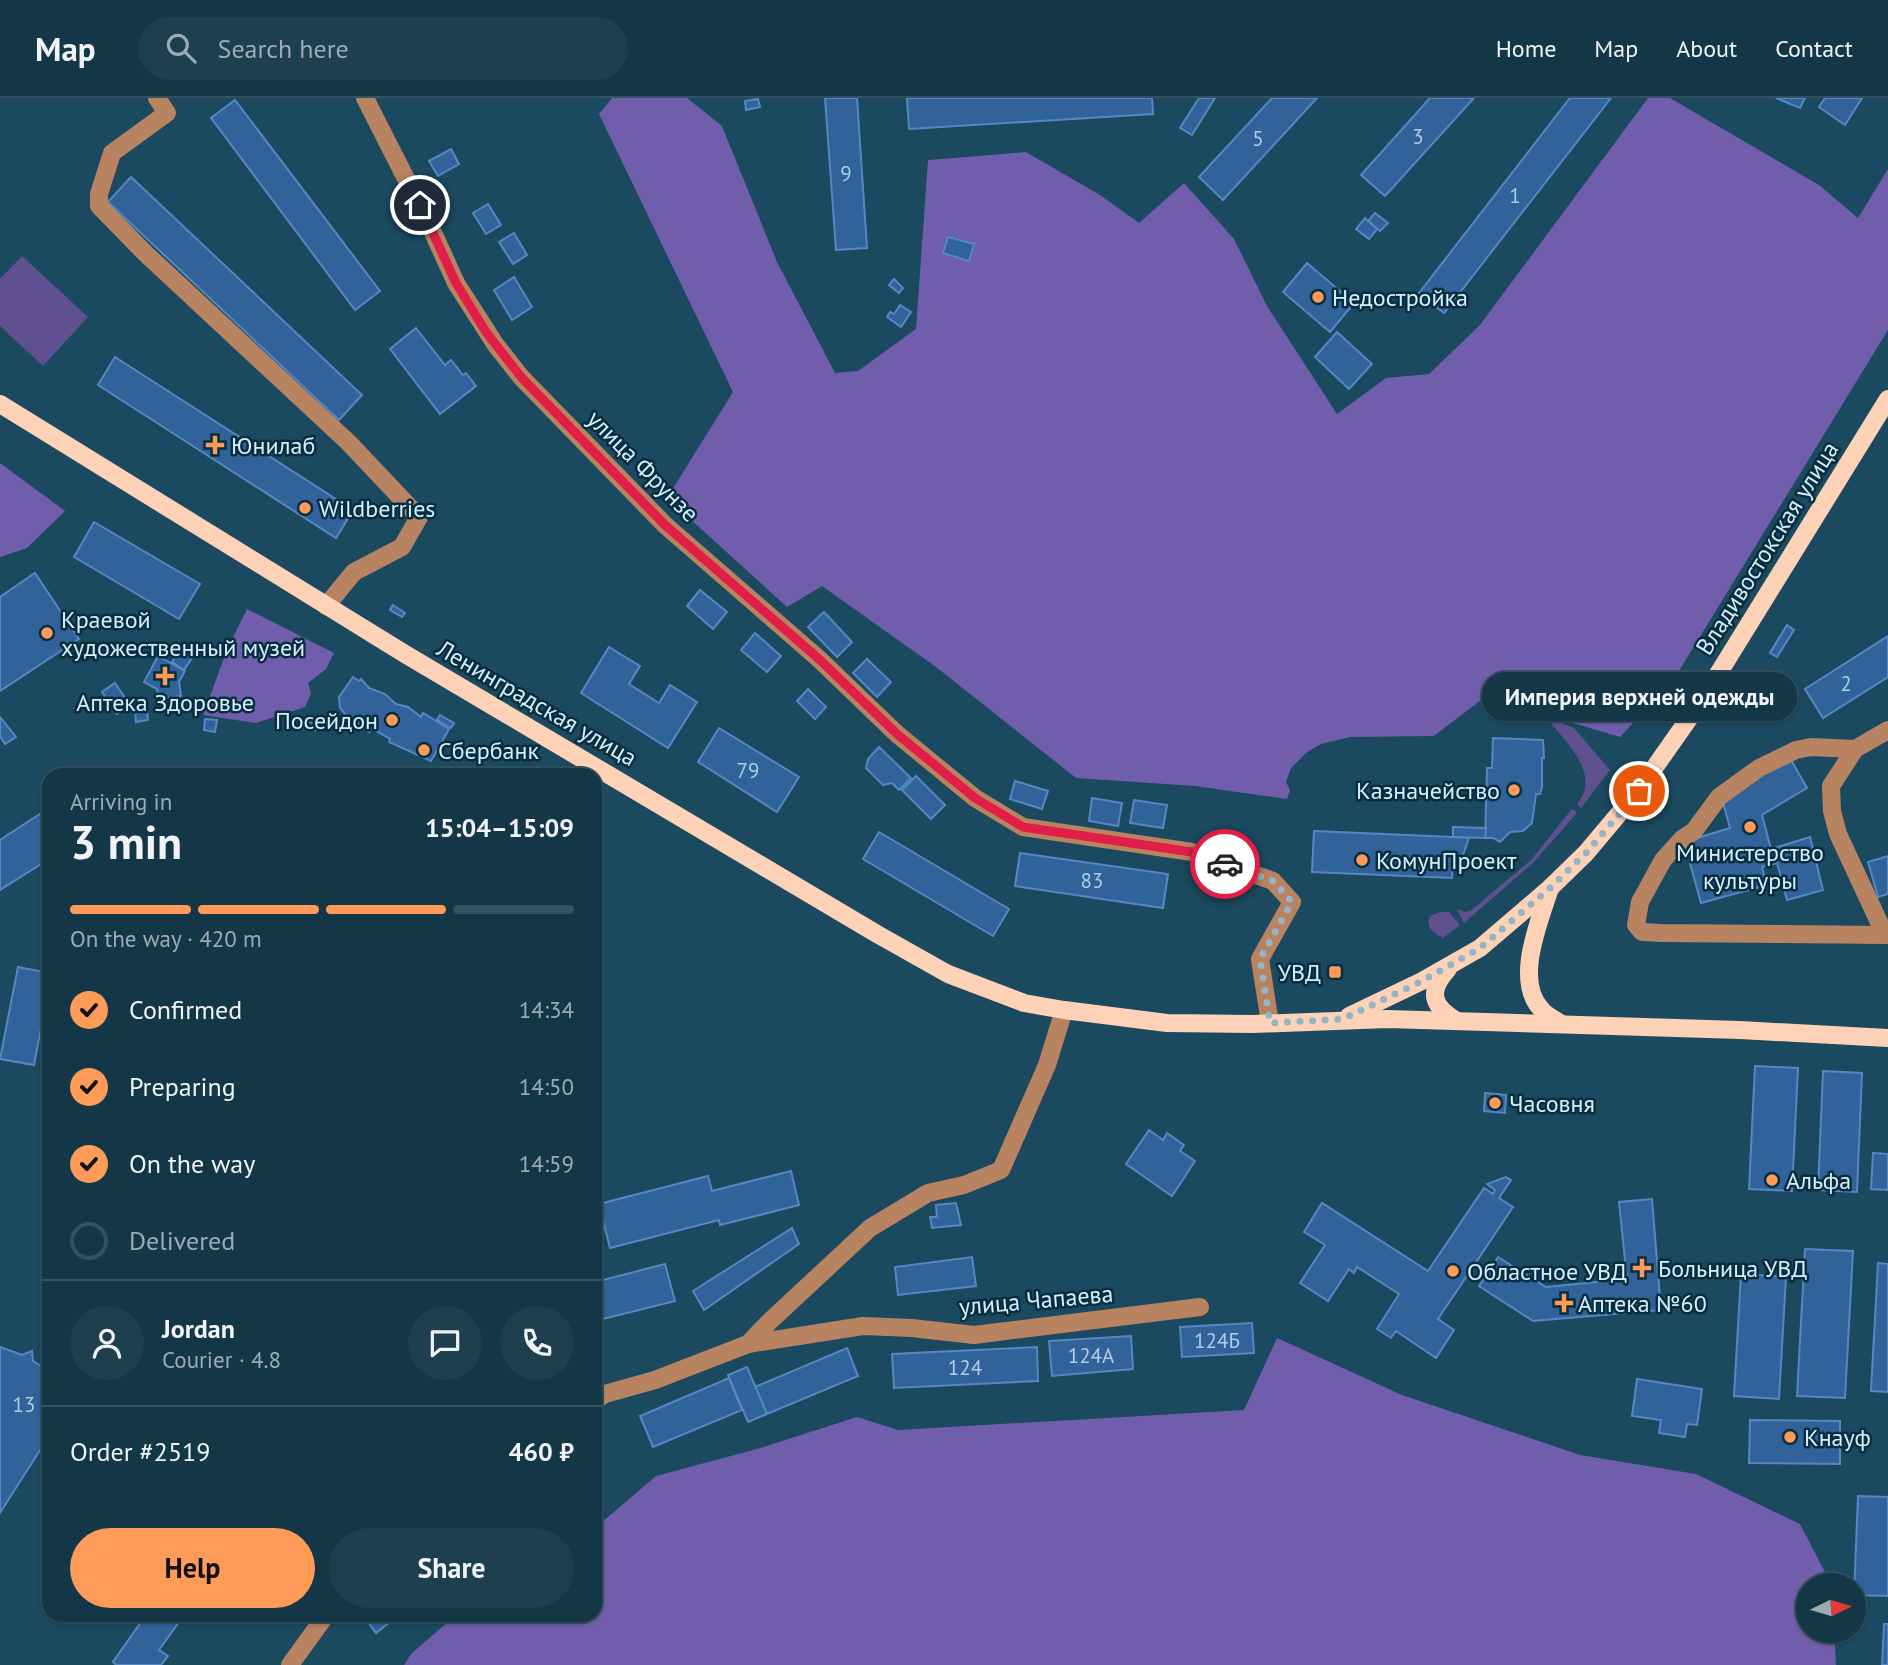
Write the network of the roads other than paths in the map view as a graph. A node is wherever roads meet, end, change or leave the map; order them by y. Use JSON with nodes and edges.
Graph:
{"nodes":[{"id":1,"x":365,"y":98,"type":"edge"},
{"id":2,"x":162,"y":105,"type":"edge"},
{"id":3,"x":1888,"y":399,"type":"edge"},
{"id":4,"x":0,"y":404,"type":"edge"},
{"id":5,"x":326,"y":606,"type":"junction"},
{"id":6,"x":1888,"y":730,"type":"edge"},
{"id":7,"x":1855,"y":749,"type":"junction"},
{"id":8,"x":600,"y":768,"type":"edge"},
{"id":9,"x":602,"y":769,"type":"edge"},
{"id":10,"x":1550,"y":888,"type":"junction"},
{"id":11,"x":1886,"y":935,"type":"edge"},
{"id":12,"x":1452,"y":964,"type":"junction"},
{"id":13,"x":1064,"y":1010,"type":"junction"},
{"id":14,"x":1343,"y":1019,"type":"junction"},
{"id":15,"x":1457,"y":1021,"type":"junction"},
{"id":16,"x":1270,"y":1023,"type":"junction"},
{"id":17,"x":1560,"y":1024,"type":"junction"},
{"id":18,"x":1888,"y":1038,"type":"edge"},
{"id":19,"x":1200,"y":1307,"type":"dead end"},
{"id":20,"x":748,"y":1344,"type":"junction"},
{"id":21,"x":602,"y":1396,"type":"edge"},
{"id":22,"x":321,"y":1622,"type":"edge"},
{"id":23,"x":290,"y":1665,"type":"edge"}],
"edges":[{"from":1,"to":16,"type":"street","name":"улица Фрунзе"},
{"from":2,"to":5,"type":"street"},
{"from":3,"to":10,"type":"main road","name":"Владивостокская улица"},
{"from":4,"to":5,"type":"main road","name":"Ленинградская улица"},
{"from":5,"to":8,"type":"main road","name":"Ленинградская улица"},
{"from":6,"to":7,"type":"street"},
{"from":7,"to":11,"type":"street"},
{"from":7,"to":11,"type":"street"},
{"from":9,"to":13,"type":"main road","name":"Ленинградская улица"},
{"from":10,"to":12,"type":"main road","name":"Владивостокская улица"},
{"from":10,"to":17,"type":"main road"},
{"from":12,"to":14,"type":"main road","name":"Владивостокская улица"},
{"from":12,"to":15,"type":"main road"},
{"from":13,"to":16,"type":"main road","name":"Ленинградская улица"},
{"from":13,"to":20,"type":"street"},
{"from":14,"to":15,"type":"main road","name":"Ленинградская улица"},
{"from":14,"to":16,"type":"main road","name":"Ленинградская улица"},
{"from":15,"to":17,"type":"main road","name":"Ленинградская улица"},
{"from":17,"to":18,"type":"main road","name":"Ленинградская улица"},
{"from":19,"to":20,"type":"street","name":"улица Чапаева"},
{"from":20,"to":21,"type":"street","name":"улица Чапаева"},
{"from":22,"to":23,"type":"street"}]}
